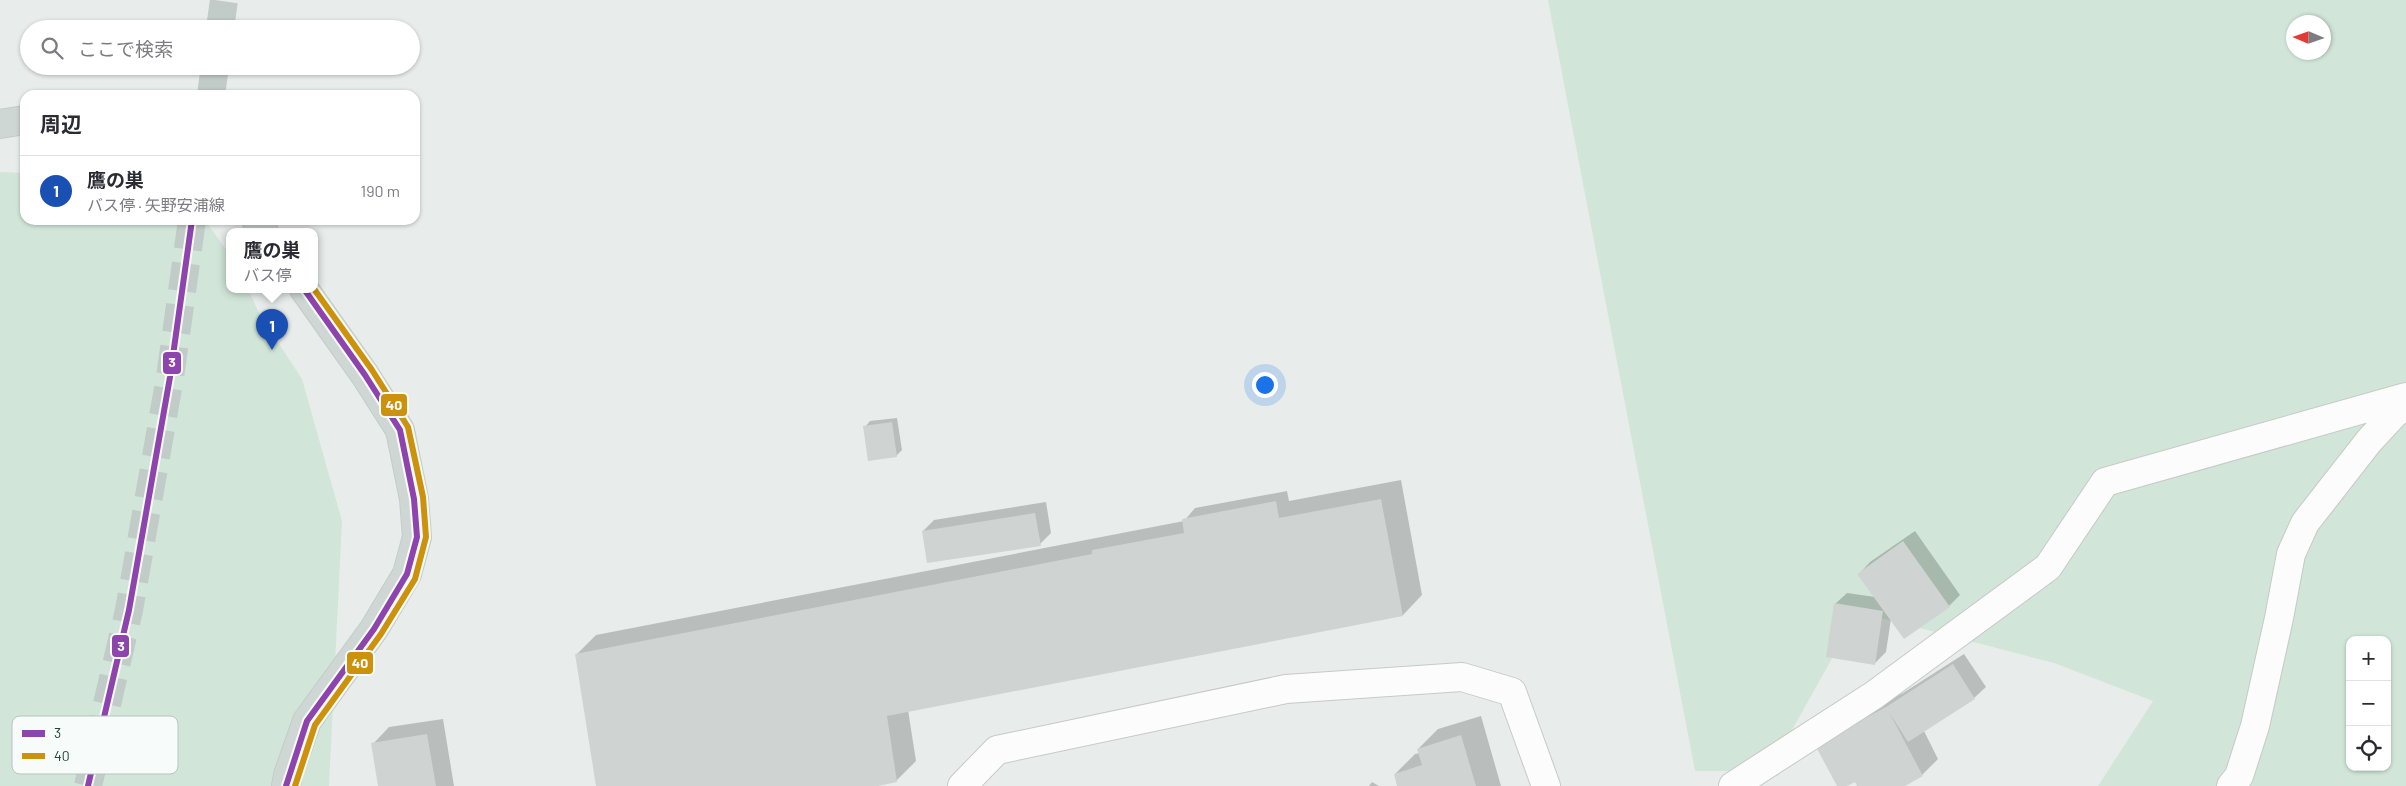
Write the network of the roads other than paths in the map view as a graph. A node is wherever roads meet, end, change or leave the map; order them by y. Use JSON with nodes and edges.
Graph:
{"nodes":[{"id":1,"x":20,"y":121,"type":"edge"},
{"id":2,"x":0,"y":124,"type":"edge"},
{"id":3,"x":307,"y":293,"type":"edge"},
{"id":4,"x":2406,"y":397,"type":"edge"},
{"id":5,"x":2406,"y":406,"type":"edge"},
{"id":6,"x":286,"y":786,"type":"edge"},
{"id":7,"x":962,"y":786,"type":"edge"},
{"id":8,"x":1546,"y":786,"type":"edge"},
{"id":9,"x":1733,"y":786,"type":"edge"},
{"id":10,"x":2231,"y":786,"type":"edge"}],
"edges":[{"from":1,"to":2,"type":"main road"},
{"from":3,"to":6,"type":"main road"},
{"from":4,"to":9,"type":"street"},
{"from":5,"to":10,"type":"street"},
{"from":7,"to":8,"type":"street"}]}
